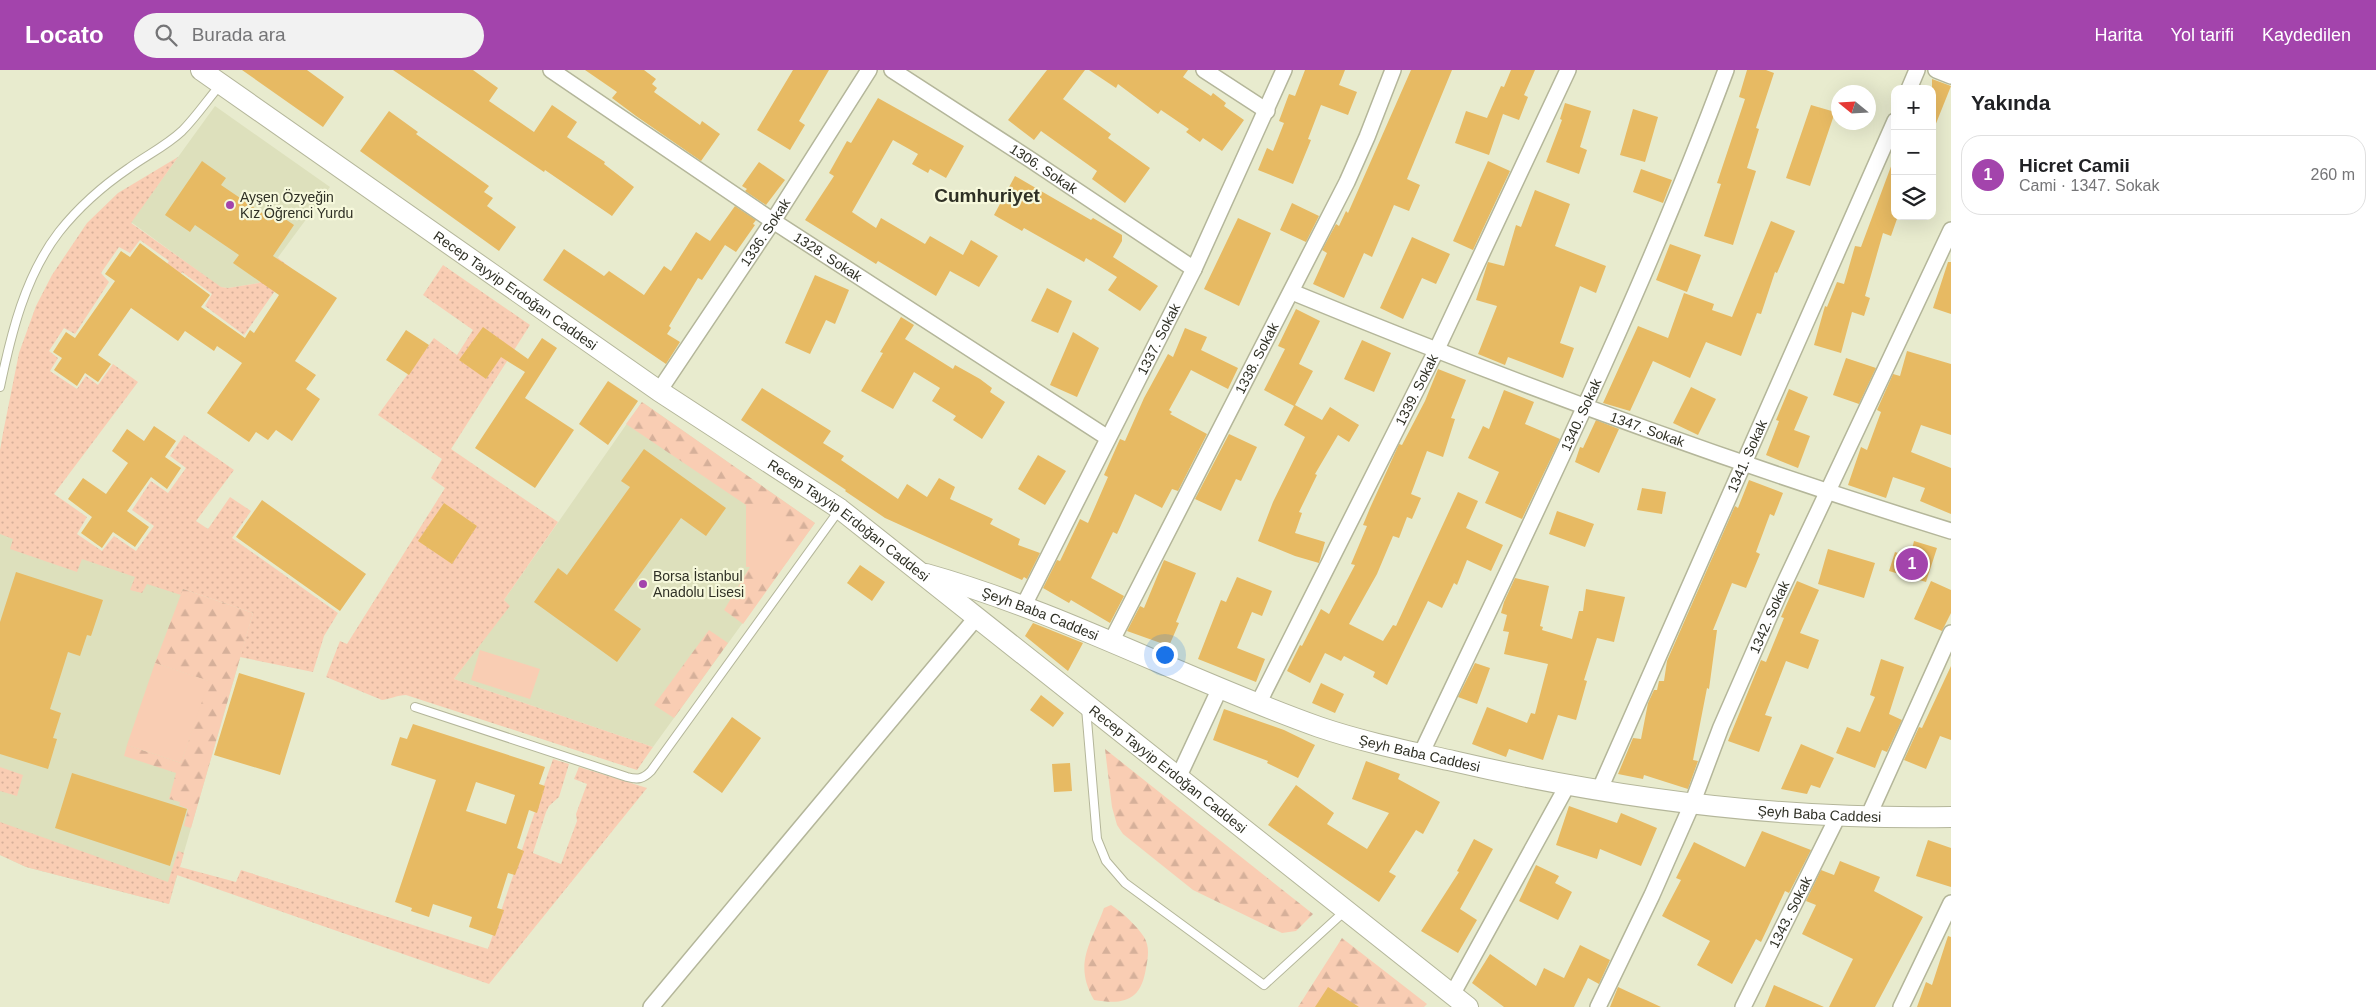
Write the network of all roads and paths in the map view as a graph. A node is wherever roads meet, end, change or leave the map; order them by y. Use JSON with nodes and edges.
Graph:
{"nodes":[{"id":1,"x":201,"y":70,"type":"edge"},
{"id":2,"x":550,"y":70,"type":"edge"},
{"id":3,"x":869,"y":70,"type":"edge"},
{"id":4,"x":892,"y":70,"type":"edge"},
{"id":5,"x":1204,"y":70,"type":"edge"},
{"id":6,"x":1284,"y":70,"type":"edge"},
{"id":7,"x":1393,"y":70,"type":"edge"},
{"id":8,"x":1568,"y":70,"type":"edge"},
{"id":9,"x":1726,"y":70,"type":"edge"},
{"id":10,"x":1917,"y":70,"type":"edge"},
{"id":11,"x":1936,"y":70,"type":"edge"},
{"id":12,"x":1951,"y":76,"type":"edge"},
{"id":13,"x":221,"y":84,"type":"junction"},
{"id":14,"x":1911,"y":85,"type":"edge"},
{"id":15,"x":1267,"y":111,"type":"junction"},
{"id":16,"x":1891,"y":130,"type":"edge"},
{"id":17,"x":774,"y":221,"type":"junction"},
{"id":18,"x":1951,"y":230,"type":"edge"},
{"id":19,"x":1194,"y":269,"type":"junction"},
{"id":20,"x":1292,"y":292,"type":"junction"},
{"id":21,"x":1436,"y":351,"type":"junction"},
{"id":22,"x":0,"y":387,"type":"edge"},
{"id":23,"x":659,"y":391,"type":"junction"},
{"id":24,"x":1586,"y":406,"type":"junction"},
{"id":25,"x":1108,"y":438,"type":"junction"},
{"id":26,"x":1742,"y":464,"type":"junction"},
{"id":27,"x":1826,"y":493,"type":"junction"},
{"id":28,"x":840,"y":509,"type":"junction"},
{"id":29,"x":1951,"y":532,"type":"edge"},
{"id":30,"x":916,"y":571,"type":"junction"},
{"id":31,"x":1024,"y":605,"type":"junction"},
{"id":32,"x":976,"y":618,"type":"junction"},
{"id":33,"x":1951,"y":633,"type":"edge"},
{"id":34,"x":1111,"y":642,"type":"junction"},
{"id":35,"x":1220,"y":688,"type":"junction"},
{"id":36,"x":1086,"y":703,"type":"junction"},
{"id":37,"x":1258,"y":704,"type":"junction"},
{"id":38,"x":415,"y":707,"type":"dead end"},
{"id":39,"x":1421,"y":754,"type":"junction"},
{"id":40,"x":1178,"y":778,"type":"junction"},
{"id":41,"x":1567,"y":786,"type":"junction"},
{"id":42,"x":1599,"y":791,"type":"junction"},
{"id":43,"x":1692,"y":804,"type":"junction"},
{"id":44,"x":1838,"y":816,"type":"junction"},
{"id":45,"x":1868,"y":817,"type":"junction"},
{"id":46,"x":1951,"y":817,"type":"edge"},
{"id":47,"x":1951,"y":904,"type":"edge"},
{"id":48,"x":1346,"y":910,"type":"junction"},
{"id":49,"x":1452,"y":995,"type":"junction"},
{"id":50,"x":651,"y":1007,"type":"edge"},
{"id":51,"x":1468,"y":1007,"type":"edge"},
{"id":52,"x":1598,"y":1007,"type":"edge"},
{"id":53,"x":1743,"y":1007,"type":"edge"},
{"id":54,"x":1901,"y":1007,"type":"edge"}],
"edges":[{"from":1,"to":13,"type":"street","name":"Recep Tayyip Erdoğan Caddesi"},
{"from":2,"to":17,"type":"street","name":"1328. Sokak"},
{"from":3,"to":17,"type":"street","name":"1336. Sokak"},
{"from":4,"to":19,"type":"street","name":"1306. Sokak"},
{"from":5,"to":15,"type":"street"},
{"from":6,"to":15,"type":"street","name":"1337. Sokak"},
{"from":7,"to":20,"type":"street","name":"1338. Sokak"},
{"from":8,"to":21,"type":"street","name":"1339. Sokak"},
{"from":9,"to":24,"type":"street","name":"1340. Sokak"},
{"from":10,"to":14,"type":"street"},
{"from":11,"to":12,"type":"street"},
{"from":13,"to":22,"type":"lane"},
{"from":13,"to":23,"type":"street","name":"Recep Tayyip Erdoğan Caddesi"},
{"from":15,"to":19,"type":"street","name":"1337. Sokak"},
{"from":16,"to":26,"type":"street","name":"1341. Sokak"},
{"from":17,"to":23,"type":"street","name":"1336. Sokak"},
{"from":17,"to":25,"type":"street","name":"1328. Sokak"},
{"from":18,"to":27,"type":"street","name":"1342. Sokak"},
{"from":19,"to":25,"type":"street","name":"1337. Sokak"},
{"from":20,"to":21,"type":"street","name":"1347. Sokak"},
{"from":20,"to":34,"type":"street","name":"1338. Sokak"},
{"from":21,"to":24,"type":"street","name":"1347. Sokak"},
{"from":21,"to":37,"type":"street","name":"1339. Sokak"},
{"from":23,"to":28,"type":"street","name":"Recep Tayyip Erdoğan Caddesi"},
{"from":24,"to":26,"type":"street","name":"1347. Sokak"},
{"from":24,"to":39,"type":"street","name":"1340. Sokak"},
{"from":25,"to":31,"type":"street","name":"1337. Sokak"},
{"from":26,"to":27,"type":"street","name":"1347. Sokak"},
{"from":26,"to":42,"type":"street","name":"1341. Sokak"},
{"from":27,"to":29,"type":"street","name":"1347. Sokak"},
{"from":27,"to":43,"type":"street","name":"1342. Sokak"},
{"from":28,"to":30,"type":"street","name":"Recep Tayyip Erdoğan Caddesi"},
{"from":28,"to":38,"type":"lane"},
{"from":30,"to":31,"type":"street","name":"Şeyh Baba Caddesi"},
{"from":30,"to":32,"type":"street","name":"Recep Tayyip Erdoğan Caddesi"},
{"from":31,"to":34,"type":"street","name":"Şeyh Baba Caddesi"},
{"from":32,"to":36,"type":"street","name":"Recep Tayyip Erdoğan Caddesi"},
{"from":32,"to":50,"type":"street"},
{"from":33,"to":45,"type":"street"},
{"from":34,"to":35,"type":"street","name":"Şeyh Baba Caddesi"},
{"from":35,"to":37,"type":"street","name":"Şeyh Baba Caddesi"},
{"from":35,"to":40,"type":"street"},
{"from":36,"to":40,"type":"street","name":"Recep Tayyip Erdoğan Caddesi"},
{"from":36,"to":48,"type":"lane"},
{"from":37,"to":39,"type":"street","name":"Şeyh Baba Caddesi"},
{"from":39,"to":41,"type":"street","name":"Şeyh Baba Caddesi"},
{"from":40,"to":48,"type":"street","name":"Recep Tayyip Erdoğan Caddesi"},
{"from":41,"to":42,"type":"street","name":"Şeyh Baba Caddesi"},
{"from":41,"to":49,"type":"street"},
{"from":42,"to":43,"type":"street","name":"Şeyh Baba Caddesi"},
{"from":43,"to":44,"type":"street","name":"Şeyh Baba Caddesi"},
{"from":43,"to":52,"type":"street","name":"1342. Sokak"},
{"from":44,"to":45,"type":"street","name":"Şeyh Baba Caddesi"},
{"from":44,"to":53,"type":"street","name":"1343. Sokak"},
{"from":45,"to":46,"type":"street","name":"Şeyh Baba Caddesi"},
{"from":47,"to":54,"type":"street"},
{"from":48,"to":49,"type":"street","name":"Recep Tayyip Erdoğan Caddesi"},
{"from":49,"to":51,"type":"street","name":"Recep Tayyip Erdoğan Caddesi"}]}
